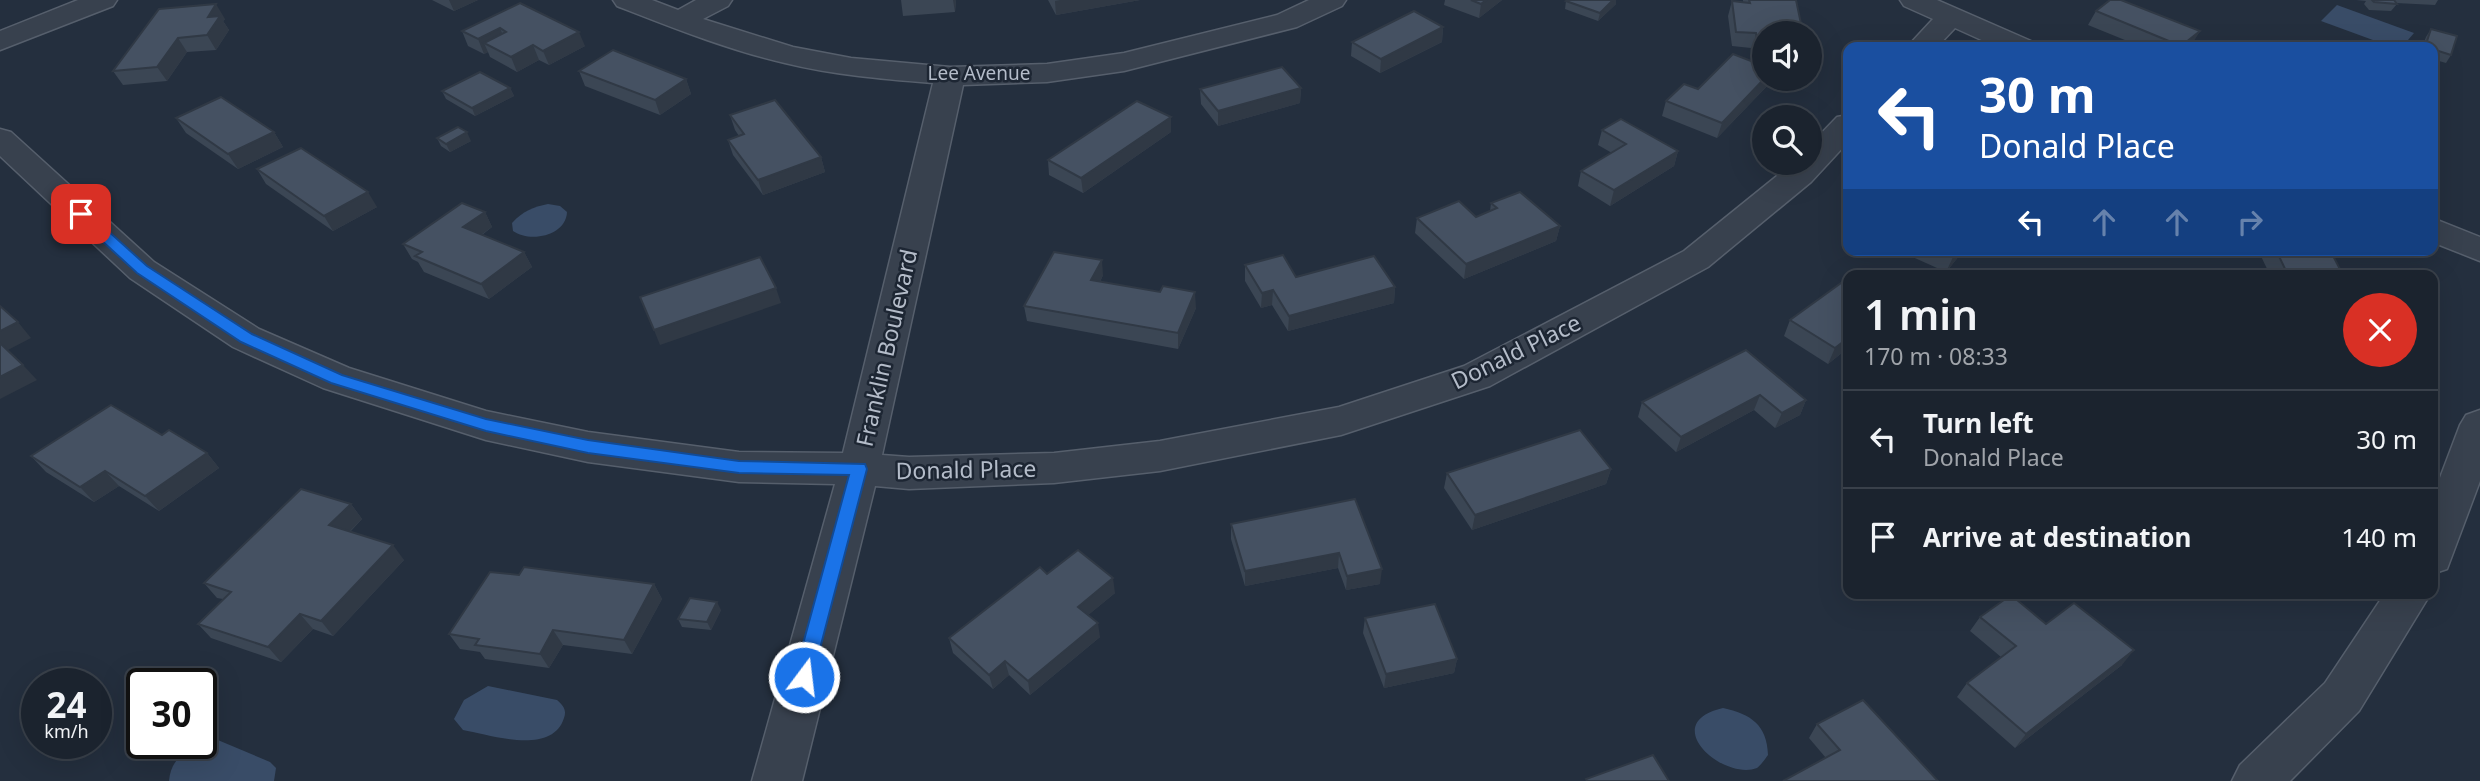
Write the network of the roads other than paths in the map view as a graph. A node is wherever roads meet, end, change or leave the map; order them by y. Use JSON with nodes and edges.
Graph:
{"nodes":[{"id":1,"x":103,"y":0,"type":"edge"},
{"id":2,"x":627,"y":0,"type":"edge"},
{"id":3,"x":718,"y":0,"type":"edge"},
{"id":4,"x":1332,"y":0,"type":"edge"},
{"id":5,"x":1914,"y":0,"type":"edge"},
{"id":6,"x":1951,"y":16,"type":"junction"},
{"id":7,"x":679,"y":20,"type":"junction"},
{"id":8,"x":0,"y":41,"type":"edge"},
{"id":9,"x":1926,"y":42,"type":"edge"},
{"id":10,"x":2010,"y":42,"type":"edge"},
{"id":11,"x":950,"y":76,"type":"junction"},
{"id":12,"x":1843,"y":129,"type":"edge"},
{"id":13,"x":0,"y":139,"type":"edge"},
{"id":14,"x":2438,"y":232,"type":"edge"},
{"id":15,"x":2480,"y":250,"type":"edge"},
{"id":16,"x":2480,"y":425,"type":"edge"},
{"id":17,"x":859,"y":469,"type":"junction"},
{"id":18,"x":2438,"y":540,"type":"edge"},
{"id":19,"x":2405,"y":599,"type":"edge"},
{"id":20,"x":777,"y":781,"type":"edge"},
{"id":21,"x":2257,"y":781,"type":"edge"}],
"edges":[{"from":1,"to":8,"type":"street"},
{"from":2,"to":7,"type":"street","name":"Lee Avenue"},
{"from":3,"to":7,"type":"street"},
{"from":4,"to":11,"type":"street","name":"Lee Avenue"},
{"from":5,"to":6,"type":"street"},
{"from":6,"to":9,"type":"street"},
{"from":6,"to":10,"type":"street"},
{"from":7,"to":11,"type":"street","name":"Lee Avenue"},
{"from":11,"to":17,"type":"street","name":"Franklin Boulevard"},
{"from":12,"to":17,"type":"street","name":"Donald Place"},
{"from":13,"to":17,"type":"street","name":"Donald Place"},
{"from":14,"to":15,"type":"street"},
{"from":16,"to":18,"type":"street"},
{"from":17,"to":20,"type":"street","name":"Franklin Boulevard"},
{"from":19,"to":21,"type":"street"}]}
